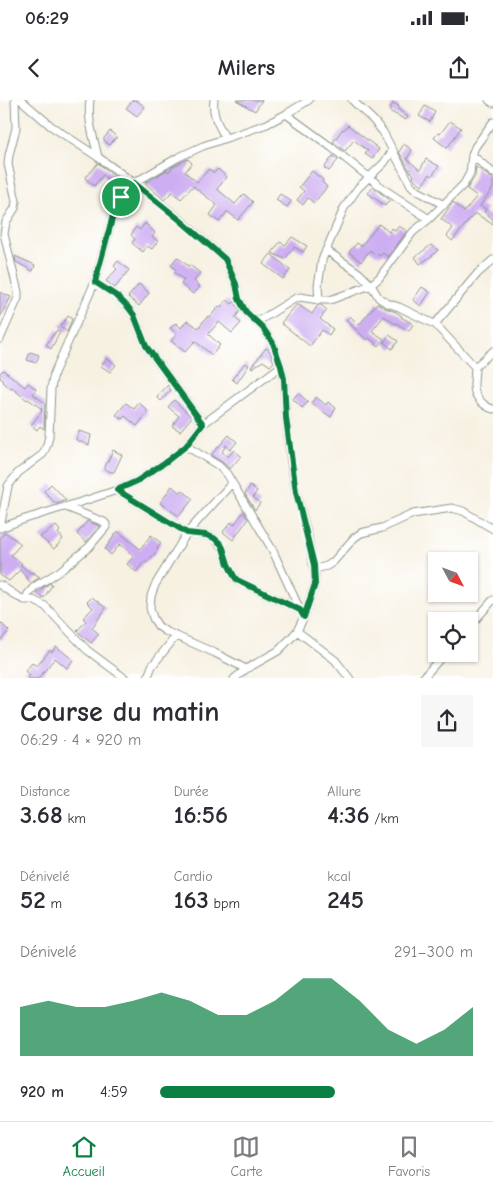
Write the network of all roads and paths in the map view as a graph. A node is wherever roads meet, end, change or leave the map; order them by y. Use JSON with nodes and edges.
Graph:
{"nodes":[{"id":1,"x":16,"y":100,"type":"edge"},
{"id":2,"x":21,"y":100,"type":"edge"},
{"id":3,"x":90,"y":100,"type":"edge"},
{"id":4,"x":214,"y":100,"type":"edge"},
{"id":5,"x":309,"y":100,"type":"edge"},
{"id":6,"x":352,"y":100,"type":"edge"},
{"id":7,"x":489,"y":100,"type":"edge"},
{"id":8,"x":493,"y":103,"type":"edge"},
{"id":9,"x":286,"y":114,"type":"junction"},
{"id":10,"x":493,"y":122,"type":"edge"},
{"id":11,"x":226,"y":138,"type":"junction"},
{"id":12,"x":393,"y":150,"type":"junction"},
{"id":13,"x":472,"y":155,"type":"junction"},
{"id":14,"x":98,"y":157,"type":"junction"},
{"id":15,"x":493,"y":173,"type":"edge"},
{"id":16,"x":368,"y":178,"type":"junction"},
{"id":17,"x":134,"y":183,"type":"junction"},
{"id":18,"x":444,"y":205,"type":"junction"},
{"id":19,"x":429,"y":219,"type":"junction"},
{"id":20,"x":326,"y":250,"type":"junction"},
{"id":21,"x":493,"y":260,"type":"edge"},
{"id":22,"x":95,"y":282,"type":"junction"},
{"id":23,"x":371,"y":285,"type":"junction"},
{"id":24,"x":319,"y":300,"type":"junction"},
{"id":25,"x":257,"y":322,"type":"junction"},
{"id":26,"x":435,"y":324,"type":"junction"},
{"id":27,"x":0,"y":339,"type":"edge"},
{"id":28,"x":493,"y":351,"type":"edge"},
{"id":29,"x":281,"y":366,"type":"junction"},
{"id":30,"x":475,"y":367,"type":"junction"},
{"id":31,"x":493,"y":409,"type":"edge"},
{"id":32,"x":203,"y":424,"type":"junction"},
{"id":33,"x":186,"y":446,"type":"junction"},
{"id":34,"x":232,"y":483,"type":"junction"},
{"id":35,"x":117,"y":490,"type":"junction"},
{"id":36,"x":66,"y":506,"type":"junction"},
{"id":37,"x":0,"y":528,"type":"edge"},
{"id":38,"x":493,"y":530,"type":"edge"},
{"id":39,"x":187,"y":533,"type":"junction"},
{"id":40,"x":315,"y":569,"type":"junction"},
{"id":41,"x":0,"y":585,"type":"edge"},
{"id":42,"x":25,"y":600,"type":"junction"},
{"id":43,"x":493,"y":600,"type":"edge"},
{"id":44,"x":300,"y":610,"type":"junction"},
{"id":45,"x":304,"y":617,"type":"junction"},
{"id":46,"x":478,"y":617,"type":"edge"},
{"id":47,"x":297,"y":631,"type":"junction"},
{"id":48,"x":176,"y":636,"type":"junction"},
{"id":49,"x":437,"y":662,"type":"edge"},
{"id":50,"x":246,"y":670,"type":"junction"},
{"id":51,"x":126,"y":678,"type":"edge"},
{"id":52,"x":146,"y":678,"type":"edge"},
{"id":53,"x":234,"y":678,"type":"edge"},
{"id":54,"x":350,"y":678,"type":"edge"},
{"id":55,"x":422,"y":678,"type":"edge"}],
"edges":[{"from":1,"to":27,"type":"street"},
{"from":2,"to":14,"type":"street"},
{"from":3,"to":14,"type":"street"},
{"from":4,"to":11,"type":"street"},
{"from":5,"to":9,"type":"street"},
{"from":6,"to":12,"type":"street"},
{"from":7,"to":8,"type":"street"},
{"from":9,"to":11,"type":"street"},
{"from":9,"to":16,"type":"street"},
{"from":10,"to":13,"type":"street"},
{"from":11,"to":17,"type":"street"},
{"from":12,"to":16,"type":"street"},
{"from":12,"to":18,"type":"street"},
{"from":13,"to":15,"type":"street"},
{"from":13,"to":18,"type":"street"},
{"from":14,"to":17,"type":"street"},
{"from":16,"to":19,"type":"street"},
{"from":16,"to":20,"type":"street"},
{"from":17,"to":22,"type":"street"},
{"from":17,"to":25,"type":"street"},
{"from":18,"to":19,"type":"street"},
{"from":19,"to":23,"type":"street"},
{"from":20,"to":23,"type":"street"},
{"from":20,"to":24,"type":"street"},
{"from":21,"to":26,"type":"street"},
{"from":22,"to":32,"type":"street"},
{"from":22,"to":37,"type":"street"},
{"from":23,"to":24,"type":"street"},
{"from":23,"to":26,"type":"street"},
{"from":24,"to":25,"type":"street"},
{"from":25,"to":29,"type":"street"},
{"from":26,"to":30,"type":"street"},
{"from":28,"to":30,"type":"street"},
{"from":29,"to":32,"type":"street"},
{"from":29,"to":40,"type":"street"},
{"from":30,"to":31,"type":"street"},
{"from":32,"to":33,"type":"street"},
{"from":33,"to":34,"type":"street"},
{"from":33,"to":35,"type":"street"},
{"from":34,"to":39,"type":"street"},
{"from":34,"to":44,"type":"street"},
{"from":35,"to":36,"type":"street"},
{"from":35,"to":39,"type":"street"},
{"from":36,"to":37,"type":"street"},
{"from":36,"to":42,"type":"street"},
{"from":38,"to":40,"type":"street"},
{"from":39,"to":44,"type":"street"},
{"from":39,"to":48,"type":"street"},
{"from":40,"to":45,"type":"street"},
{"from":41,"to":42,"type":"street"},
{"from":42,"to":51,"type":"street"},
{"from":43,"to":46,"type":"street"},
{"from":44,"to":45,"type":"street"},
{"from":45,"to":47,"type":"street"},
{"from":47,"to":50,"type":"street"},
{"from":47,"to":54,"type":"street"},
{"from":48,"to":50,"type":"street"},
{"from":48,"to":52,"type":"street"},
{"from":49,"to":55,"type":"street"},
{"from":50,"to":53,"type":"street"}]}
